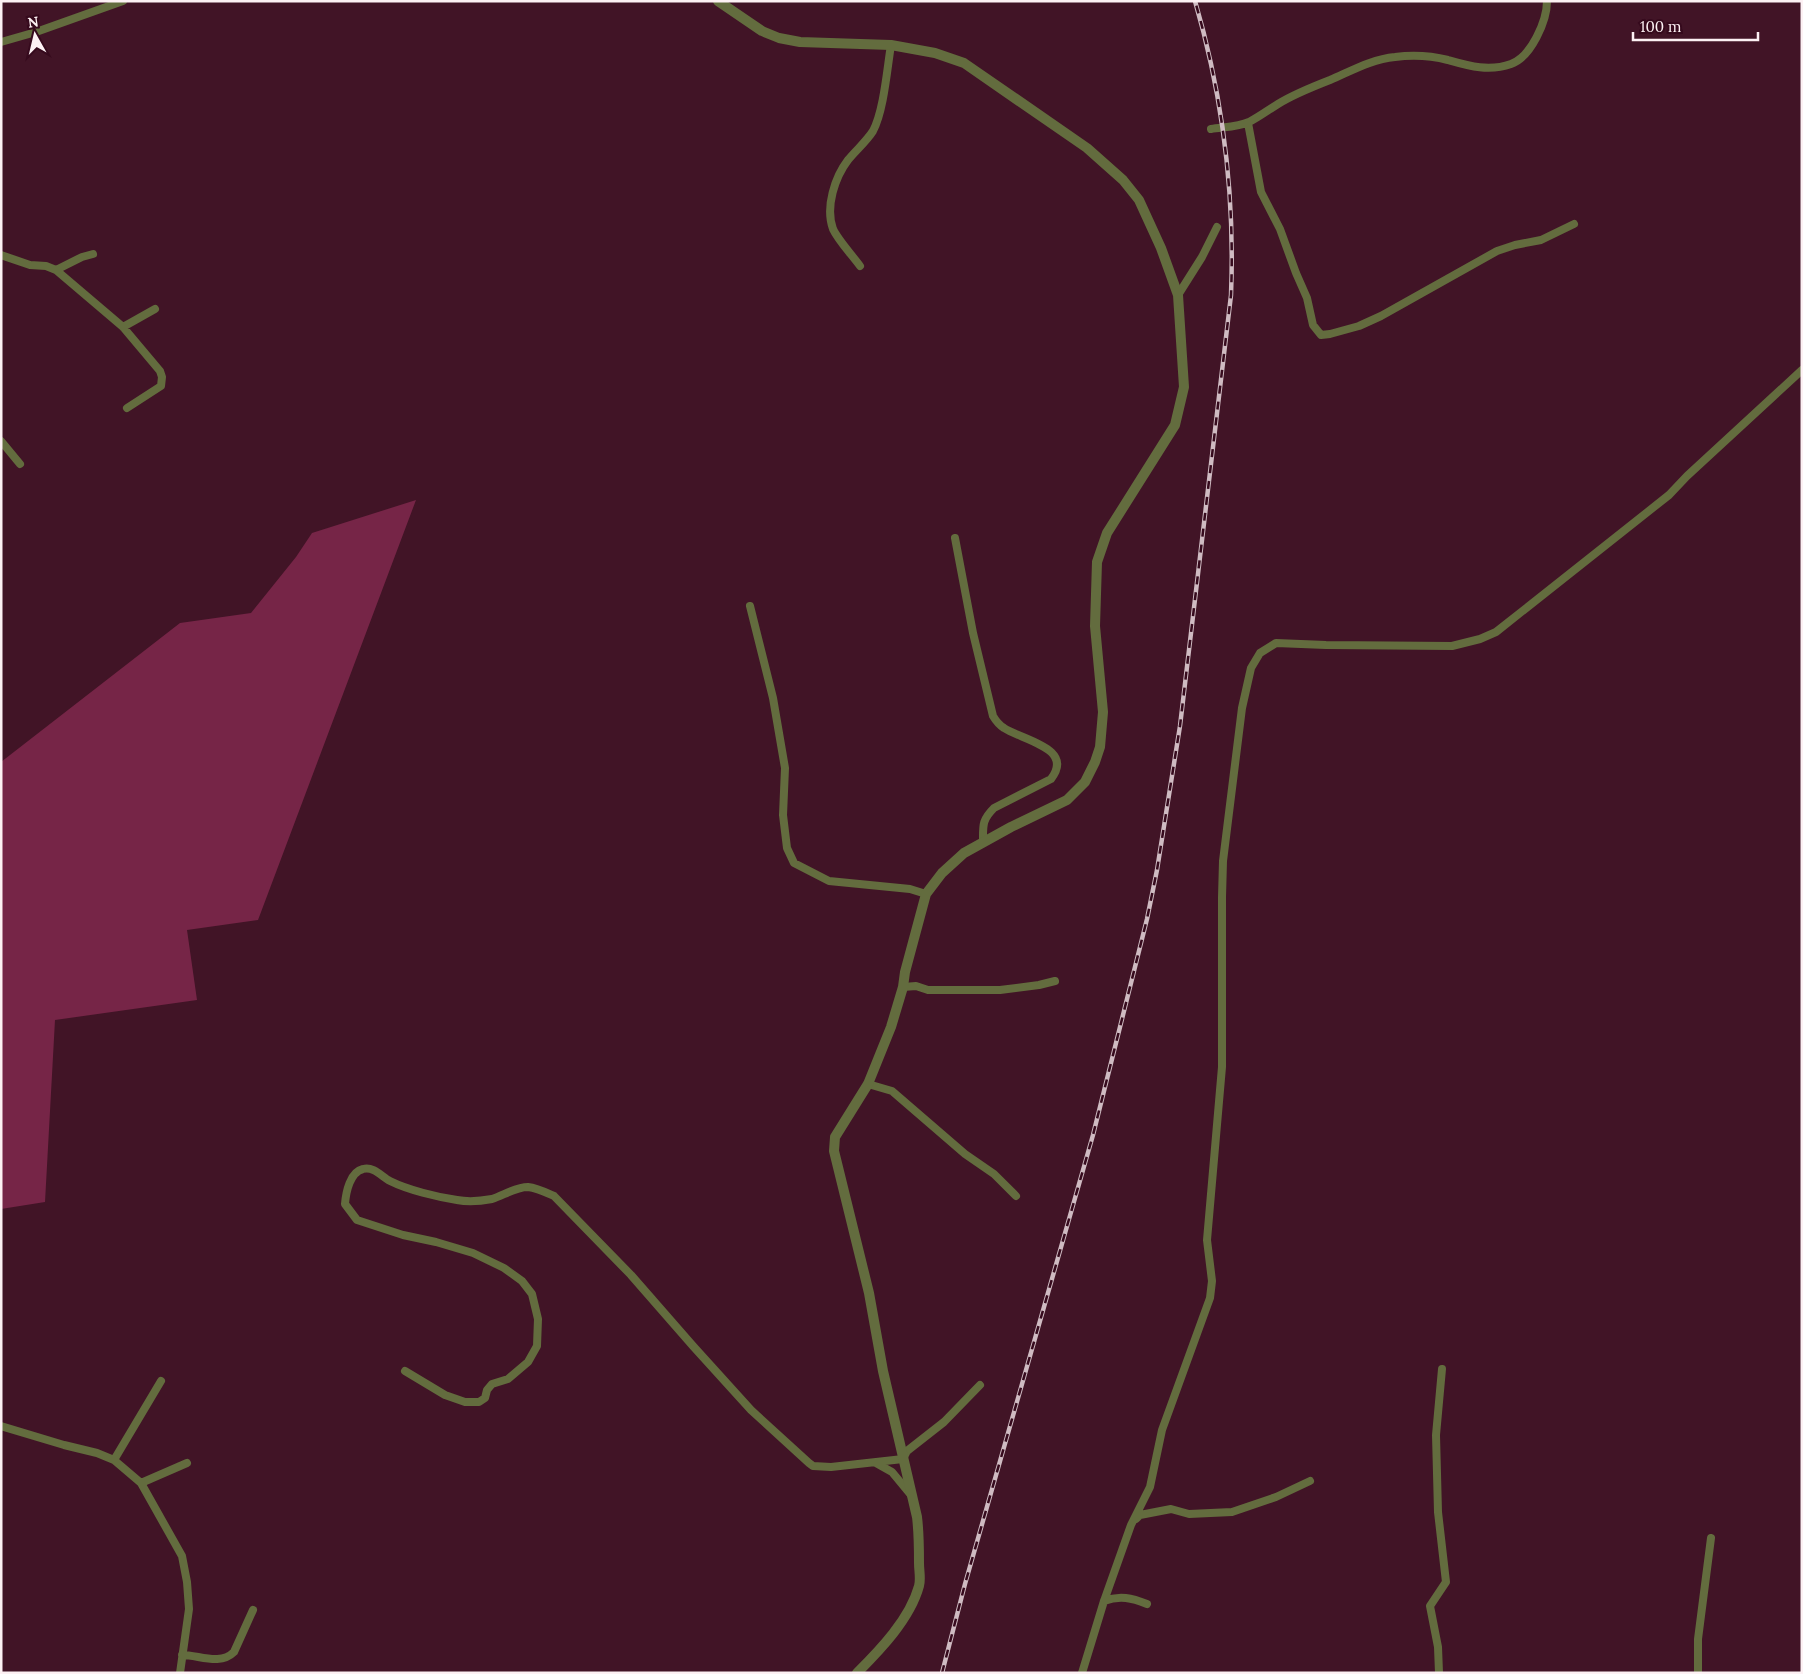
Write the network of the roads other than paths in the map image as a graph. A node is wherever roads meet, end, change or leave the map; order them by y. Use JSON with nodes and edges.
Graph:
{"nodes":[{"id":1,"x":123,"y":1,"type":"edge"},
{"id":2,"x":718,"y":1,"type":"edge"},
{"id":3,"x":1547,"y":1,"type":"edge"},
{"id":4,"x":1,"y":42,"type":"edge"},
{"id":5,"x":891,"y":45,"type":"junction"},
{"id":6,"x":1248,"y":123,"type":"junction"},
{"id":7,"x":1211,"y":129,"type":"dead end"},
{"id":8,"x":1574,"y":224,"type":"dead end"},
{"id":9,"x":1217,"y":227,"type":"dead end"},
{"id":10,"x":93,"y":254,"type":"dead end"},
{"id":11,"x":1,"y":256,"type":"edge"},
{"id":12,"x":860,"y":266,"type":"dead end"},
{"id":13,"x":56,"y":270,"type":"junction"},
{"id":14,"x":1178,"y":295,"type":"junction"},
{"id":15,"x":154,"y":309,"type":"dead end"},
{"id":16,"x":123,"y":328,"type":"junction"},
{"id":17,"x":1801,"y":370,"type":"edge"},
{"id":18,"x":127,"y":408,"type":"dead end"},
{"id":19,"x":1,"y":441,"type":"edge"},
{"id":20,"x":20,"y":464,"type":"dead end"},
{"id":21,"x":955,"y":538,"type":"dead end"},
{"id":22,"x":750,"y":606,"type":"dead end"},
{"id":23,"x":983,"y":841,"type":"junction"},
{"id":24,"x":926,"y":894,"type":"junction"},
{"id":25,"x":1055,"y":981,"type":"dead end"},
{"id":26,"x":903,"y":988,"type":"junction"},
{"id":27,"x":868,"y":1084,"type":"junction"},
{"id":28,"x":1016,"y":1196,"type":"dead end"},
{"id":29,"x":1442,"y":1369,"type":"dead end"},
{"id":30,"x":405,"y":1371,"type":"dead end"},
{"id":31,"x":161,"y":1381,"type":"dead end"},
{"id":32,"x":980,"y":1385,"type":"dead end"},
{"id":33,"x":1,"y":1426,"type":"edge"},
{"id":34,"x":903,"y":1459,"type":"junction"},
{"id":35,"x":114,"y":1460,"type":"junction"},
{"id":36,"x":188,"y":1463,"type":"dead end"},
{"id":37,"x":876,"y":1463,"type":"junction"},
{"id":38,"x":1310,"y":1481,"type":"dead end"},
{"id":39,"x":141,"y":1483,"type":"junction"},
{"id":40,"x":912,"y":1496,"type":"junction"},
{"id":41,"x":1131,"y":1524,"type":"junction"},
{"id":42,"x":1712,"y":1538,"type":"dead end"},
{"id":43,"x":1104,"y":1601,"type":"junction"},
{"id":44,"x":1148,"y":1604,"type":"dead end"},
{"id":45,"x":253,"y":1610,"type":"dead end"},
{"id":46,"x":182,"y":1655,"type":"junction"},
{"id":47,"x":180,"y":1673,"type":"edge"},
{"id":48,"x":856,"y":1673,"type":"edge"},
{"id":49,"x":1082,"y":1673,"type":"edge"},
{"id":50,"x":1439,"y":1673,"type":"edge"},
{"id":51,"x":1698,"y":1673,"type":"edge"}],
"edges":[{"from":1,"to":4,"type":"street"},
{"from":2,"to":5,"type":"street"},
{"from":3,"to":6,"type":"street"},
{"from":5,"to":12,"type":"street"},
{"from":5,"to":14,"type":"street"},
{"from":6,"to":7,"type":"street"},
{"from":6,"to":8,"type":"street"},
{"from":9,"to":14,"type":"street"},
{"from":10,"to":13,"type":"street"},
{"from":11,"to":13,"type":"street"},
{"from":13,"to":16,"type":"street"},
{"from":14,"to":23,"type":"street"},
{"from":15,"to":16,"type":"street"},
{"from":16,"to":18,"type":"street"},
{"from":17,"to":41,"type":"street"},
{"from":19,"to":20,"type":"street"},
{"from":21,"to":23,"type":"street"},
{"from":22,"to":24,"type":"street"},
{"from":23,"to":24,"type":"street"},
{"from":24,"to":26,"type":"street"},
{"from":25,"to":26,"type":"street"},
{"from":26,"to":27,"type":"street"},
{"from":27,"to":28,"type":"street"},
{"from":27,"to":34,"type":"street"},
{"from":29,"to":50,"type":"street"},
{"from":30,"to":37,"type":"street"},
{"from":31,"to":35,"type":"street"},
{"from":32,"to":34,"type":"street"},
{"from":33,"to":35,"type":"street"},
{"from":34,"to":37,"type":"street"},
{"from":34,"to":40,"type":"street"},
{"from":35,"to":39,"type":"street"},
{"from":36,"to":39,"type":"street"},
{"from":37,"to":40,"type":"street"},
{"from":38,"to":41,"type":"street"},
{"from":39,"to":46,"type":"street"},
{"from":40,"to":48,"type":"street"},
{"from":41,"to":43,"type":"street"},
{"from":42,"to":51,"type":"street"},
{"from":43,"to":44,"type":"street"},
{"from":43,"to":49,"type":"street"},
{"from":45,"to":46,"type":"street"},
{"from":46,"to":47,"type":"street"}]}
